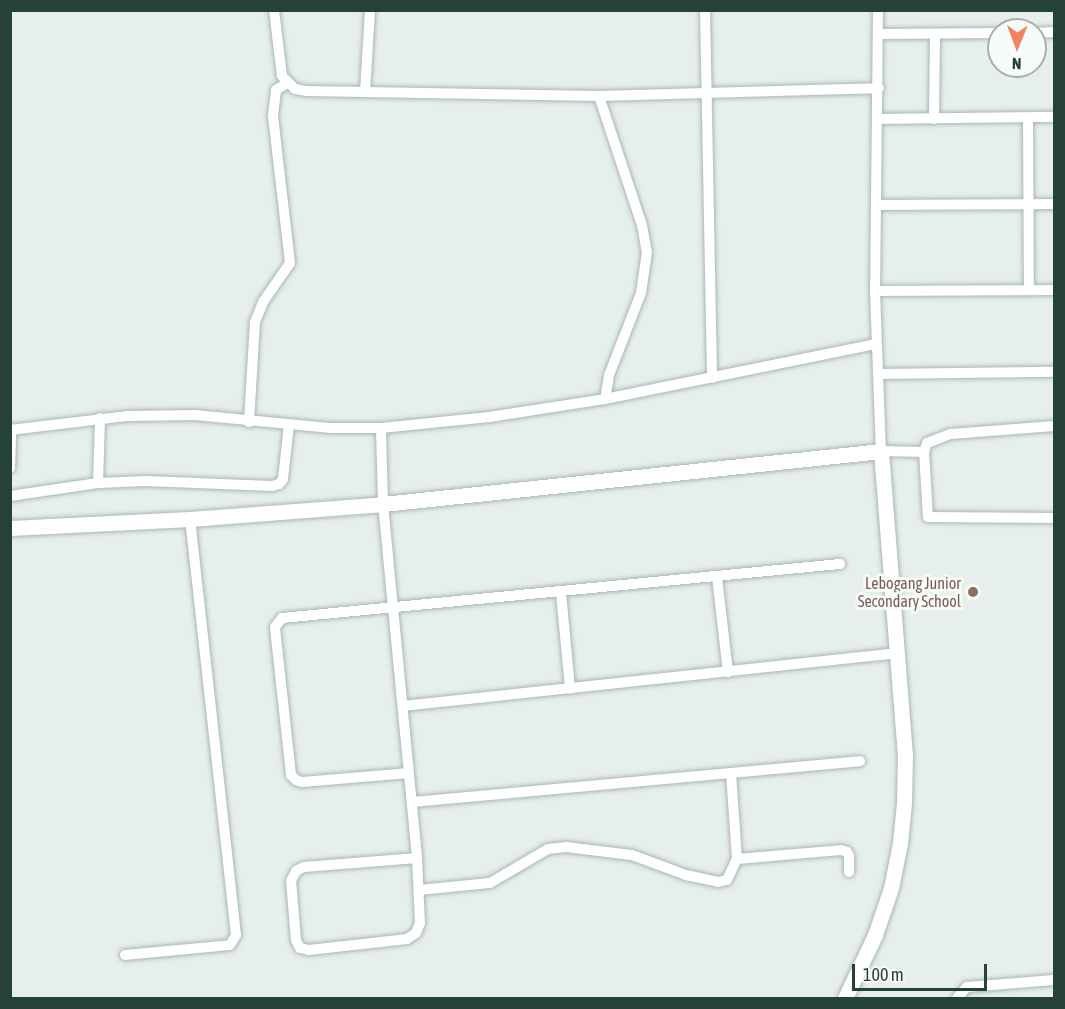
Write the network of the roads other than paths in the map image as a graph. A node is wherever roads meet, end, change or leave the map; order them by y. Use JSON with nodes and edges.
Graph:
{"nodes":[{"id":1,"x":274,"y":10,"type":"edge"},
{"id":2,"x":370,"y":10,"type":"edge"},
{"id":3,"x":705,"y":10,"type":"edge"},
{"id":4,"x":878,"y":10,"type":"edge"},
{"id":5,"x":987,"y":33,"type":"edge"},
{"id":6,"x":878,"y":34,"type":"junction"},
{"id":7,"x":935,"y":34,"type":"junction"},
{"id":8,"x":287,"y":83,"type":"junction"},
{"id":9,"x":879,"y":88,"type":"junction"},
{"id":10,"x":365,"y":92,"type":"junction"},
{"id":11,"x":705,"y":94,"type":"junction"},
{"id":12,"x":599,"y":96,"type":"junction"},
{"id":13,"x":1054,"y":117,"type":"edge"},
{"id":14,"x":878,"y":118,"type":"junction"},
{"id":15,"x":1028,"y":118,"type":"junction"},
{"id":16,"x":934,"y":119,"type":"junction"},
{"id":17,"x":1030,"y":204,"type":"junction"},
{"id":18,"x":1054,"y":204,"type":"edge"},
{"id":19,"x":877,"y":205,"type":"junction"},
{"id":20,"x":1029,"y":290,"type":"junction"},
{"id":21,"x":1054,"y":290,"type":"edge"},
{"id":22,"x":875,"y":291,"type":"junction"},
{"id":23,"x":876,"y":344,"type":"junction"},
{"id":24,"x":1054,"y":372,"type":"edge"},
{"id":25,"x":878,"y":374,"type":"junction"},
{"id":26,"x":712,"y":378,"type":"junction"},
{"id":27,"x":605,"y":399,"type":"junction"},
{"id":28,"x":100,"y":418,"type":"junction"},
{"id":29,"x":249,"y":422,"type":"junction"},
{"id":30,"x":289,"y":424,"type":"junction"},
{"id":31,"x":1054,"y":426,"type":"edge"},
{"id":32,"x":381,"y":428,"type":"junction"},
{"id":33,"x":11,"y":430,"type":"edge"},
{"id":34,"x":881,"y":451,"type":"junction"},
{"id":35,"x":924,"y":452,"type":"junction"},
{"id":36,"x":10,"y":468,"type":"edge"},
{"id":37,"x":98,"y":483,"type":"junction"},
{"id":38,"x":10,"y":496,"type":"edge"},
{"id":39,"x":383,"y":504,"type":"junction"},
{"id":40,"x":1054,"y":518,"type":"edge"},
{"id":41,"x":190,"y":519,"type":"junction"},
{"id":42,"x":10,"y":528,"type":"edge"},
{"id":43,"x":840,"y":564,"type":"dead end"},
{"id":44,"x":717,"y":577,"type":"junction"},
{"id":45,"x":561,"y":593,"type":"junction"},
{"id":46,"x":392,"y":607,"type":"junction"},
{"id":47,"x":898,"y":653,"type":"junction"},
{"id":48,"x":728,"y":672,"type":"junction"},
{"id":49,"x":570,"y":689,"type":"junction"},
{"id":50,"x":403,"y":706,"type":"junction"},
{"id":51,"x":860,"y":760,"type":"dead end"},
{"id":52,"x":409,"y":773,"type":"junction"},
{"id":53,"x":731,"y":773,"type":"junction"},
{"id":54,"x":412,"y":802,"type":"junction"},
{"id":55,"x":417,"y":858,"type":"junction"},
{"id":56,"x":737,"y":859,"type":"junction"},
{"id":57,"x":849,"y":872,"type":"dead end"},
{"id":58,"x":418,"y":890,"type":"junction"},
{"id":59,"x":125,"y":955,"type":"dead end"},
{"id":60,"x":1054,"y":980,"type":"edge"},
{"id":61,"x":845,"y":999,"type":"edge"},
{"id":62,"x":957,"y":999,"type":"edge"}],
"edges":[{"from":1,"to":8,"type":"street"},
{"from":2,"to":10,"type":"street"},
{"from":3,"to":11,"type":"street"},
{"from":4,"to":6,"type":"street"},
{"from":5,"to":7,"type":"street"},
{"from":6,"to":7,"type":"street"},
{"from":6,"to":9,"type":"street"},
{"from":7,"to":16,"type":"street"},
{"from":8,"to":10,"type":"street"},
{"from":8,"to":29,"type":"street"},
{"from":9,"to":11,"type":"street"},
{"from":9,"to":14,"type":"street"},
{"from":10,"to":12,"type":"street"},
{"from":11,"to":12,"type":"street"},
{"from":11,"to":26,"type":"street"},
{"from":12,"to":27,"type":"street"},
{"from":13,"to":15,"type":"street"},
{"from":14,"to":16,"type":"street"},
{"from":14,"to":19,"type":"street"},
{"from":15,"to":16,"type":"street"},
{"from":15,"to":17,"type":"street"},
{"from":17,"to":18,"type":"street"},
{"from":17,"to":19,"type":"street"},
{"from":17,"to":20,"type":"street"},
{"from":19,"to":22,"type":"street"},
{"from":20,"to":21,"type":"street"},
{"from":20,"to":22,"type":"street"},
{"from":22,"to":23,"type":"street"},
{"from":23,"to":25,"type":"street"},
{"from":23,"to":26,"type":"street"},
{"from":24,"to":25,"type":"street"},
{"from":25,"to":34,"type":"street"},
{"from":26,"to":27,"type":"street"},
{"from":27,"to":32,"type":"street"},
{"from":28,"to":29,"type":"street"},
{"from":28,"to":33,"type":"street"},
{"from":28,"to":37,"type":"street"},
{"from":29,"to":30,"type":"street"},
{"from":30,"to":32,"type":"street"},
{"from":30,"to":37,"type":"street"},
{"from":31,"to":35,"type":"street"},
{"from":32,"to":39,"type":"street"},
{"from":33,"to":36,"type":"street"},
{"from":34,"to":35,"type":"street"},
{"from":34,"to":39,"type":"street"},
{"from":34,"to":47,"type":"street"},
{"from":35,"to":40,"type":"street"},
{"from":37,"to":38,"type":"street"},
{"from":39,"to":41,"type":"street"},
{"from":39,"to":46,"type":"street"},
{"from":41,"to":42,"type":"street"},
{"from":41,"to":59,"type":"street"},
{"from":43,"to":44,"type":"street"},
{"from":44,"to":45,"type":"street"},
{"from":44,"to":48,"type":"street"},
{"from":45,"to":46,"type":"street"},
{"from":45,"to":49,"type":"street"},
{"from":46,"to":50,"type":"street"},
{"from":46,"to":52,"type":"street"},
{"from":47,"to":48,"type":"street"},
{"from":47,"to":61,"type":"street"},
{"from":48,"to":49,"type":"street"},
{"from":49,"to":50,"type":"street"},
{"from":50,"to":52,"type":"street"},
{"from":51,"to":53,"type":"street"},
{"from":52,"to":54,"type":"street"},
{"from":53,"to":54,"type":"street"},
{"from":53,"to":56,"type":"street"},
{"from":54,"to":55,"type":"street"},
{"from":55,"to":58,"type":"street"},
{"from":55,"to":58,"type":"street"},
{"from":56,"to":57,"type":"street"},
{"from":56,"to":58,"type":"street"},
{"from":60,"to":62,"type":"street"}]}
